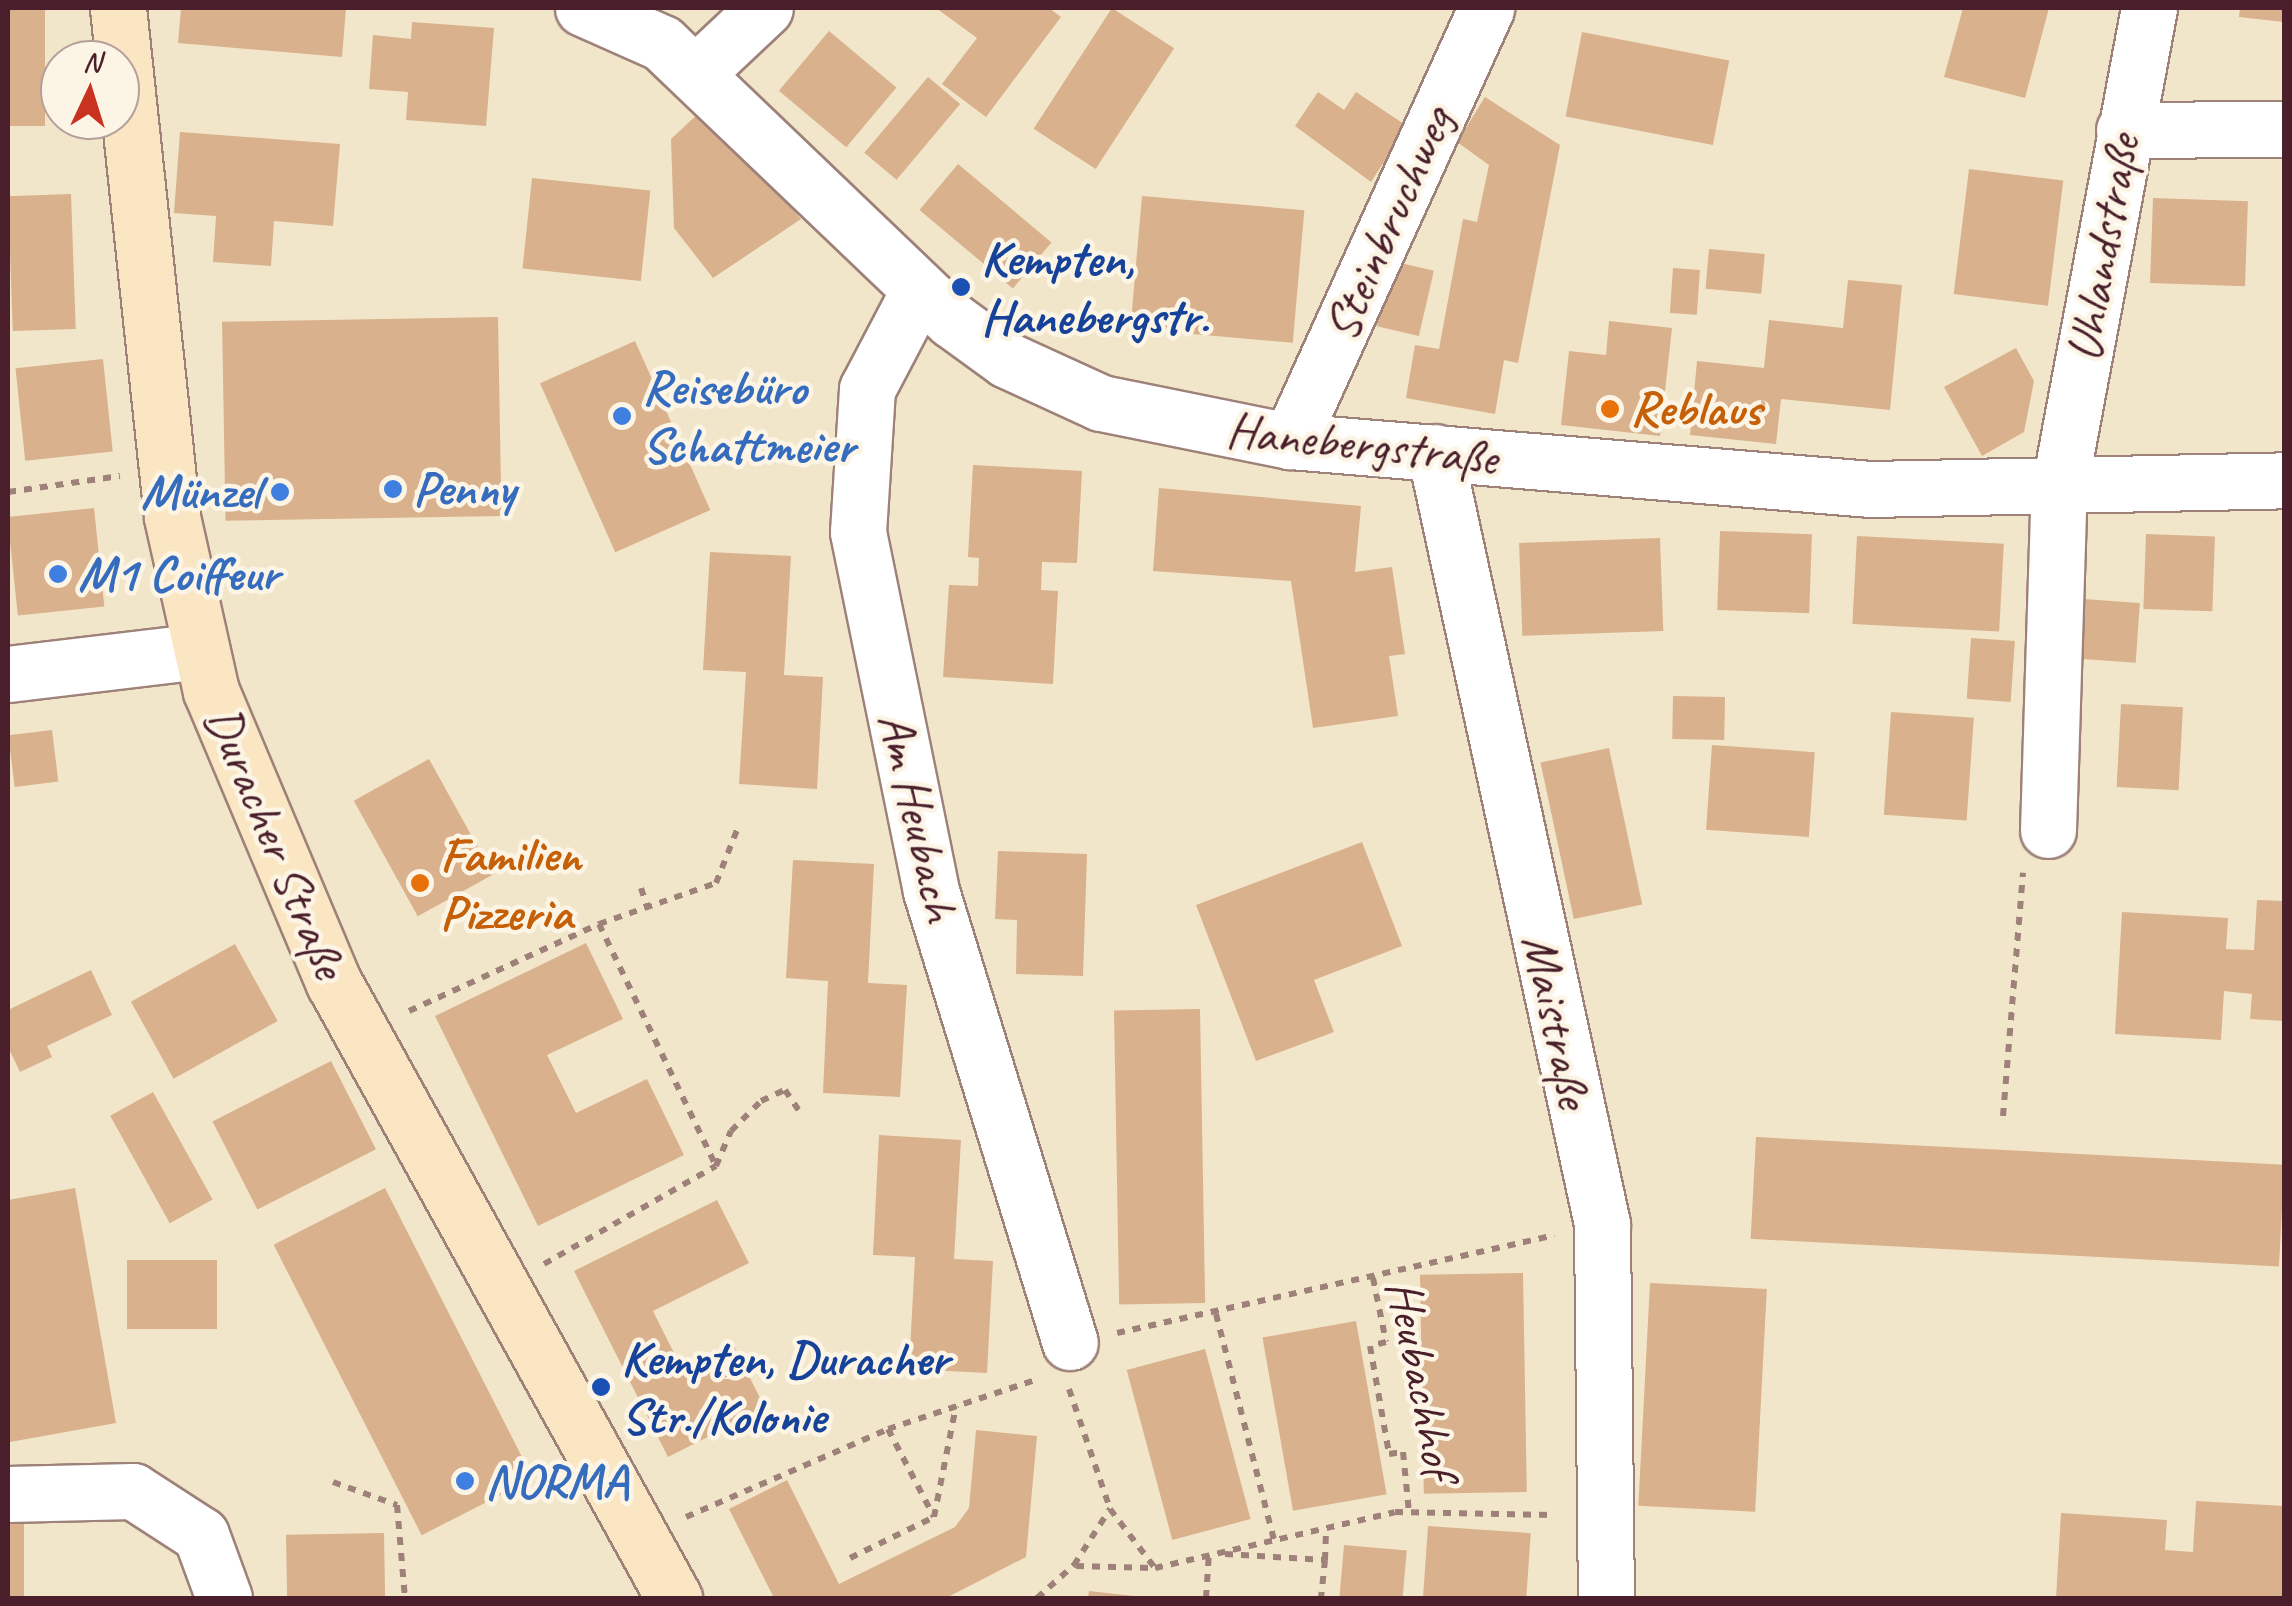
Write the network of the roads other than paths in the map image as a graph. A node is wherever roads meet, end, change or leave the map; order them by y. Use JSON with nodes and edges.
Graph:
{"nodes":[{"id":1,"x":118,"y":8,"type":"edge"},
{"id":2,"x":583,"y":8,"type":"edge"},
{"id":3,"x":765,"y":8,"type":"edge"},
{"id":4,"x":1486,"y":8,"type":"edge"},
{"id":5,"x":2149,"y":8,"type":"edge"},
{"id":6,"x":694,"y":74,"type":"junction"},
{"id":7,"x":2284,"y":129,"type":"edge"},
{"id":8,"x":2124,"y":130,"type":"junction"},
{"id":9,"x":920,"y":290,"type":"junction"},
{"id":10,"x":1290,"y":441,"type":"junction"},
{"id":11,"x":1435,"y":452,"type":"junction"},
{"id":12,"x":2284,"y":480,"type":"edge"},
{"id":13,"x":2059,"y":489,"type":"junction"},
{"id":14,"x":201,"y":651,"type":"junction"},
{"id":15,"x":8,"y":674,"type":"edge"},
{"id":16,"x":2048,"y":830,"type":"road end"},
{"id":17,"x":1066,"y":1356,"type":"road end"},
{"id":18,"x":8,"y":1494,"type":"edge"},
{"id":19,"x":224,"y":1598,"type":"edge"},
{"id":20,"x":674,"y":1598,"type":"edge"},
{"id":21,"x":1606,"y":1598,"type":"edge"}],
"edges":[{"from":1,"to":14,"type":"main road","name":"Duracher Straße"},
{"from":2,"to":6,"type":"street","name":"Hanebergstraße"},
{"from":3,"to":6,"type":"street"},
{"from":4,"to":10,"type":"street","name":"Steinbruchweg"},
{"from":5,"to":8,"type":"street","name":"Uhlandstraße"},
{"from":6,"to":9,"type":"street","name":"Hanebergstraße"},
{"from":7,"to":8,"type":"street"},
{"from":8,"to":13,"type":"street","name":"Uhlandstraße"},
{"from":9,"to":10,"type":"street","name":"Hanebergstraße"},
{"from":9,"to":17,"type":"street","name":"Am Heubach"},
{"from":10,"to":11,"type":"street","name":"Hanebergstraße"},
{"from":11,"to":13,"type":"street","name":"Hanebergstraße"},
{"from":11,"to":21,"type":"street","name":"Maistraße"},
{"from":12,"to":13,"type":"street","name":"Hanebergstraße"},
{"from":13,"to":16,"type":"street","name":"Uhlandstraße"},
{"from":14,"to":15,"type":"street"},
{"from":14,"to":20,"type":"main road","name":"Duracher Straße"},
{"from":18,"to":19,"type":"street"}]}
